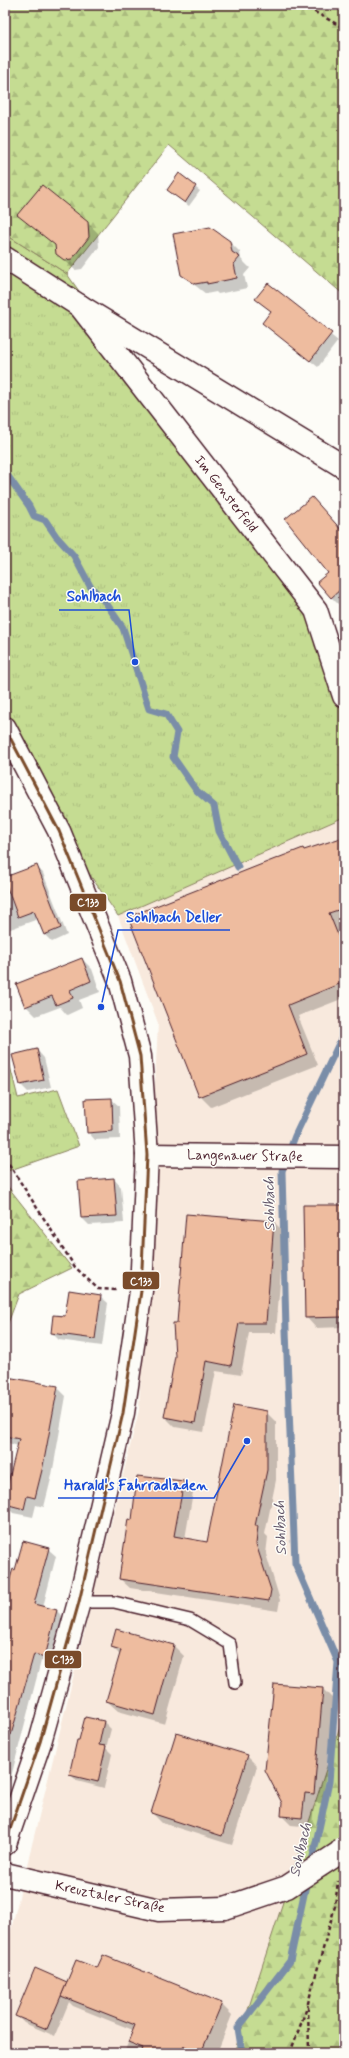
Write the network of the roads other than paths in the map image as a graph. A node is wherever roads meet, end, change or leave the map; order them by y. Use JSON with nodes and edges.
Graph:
{"nodes":[{"id":1,"x":5,"y":258,"type":"edge"},
{"id":2,"x":80,"y":306,"type":"junction"},
{"id":3,"x":344,"y":467,"type":"edge"},
{"id":4,"x":344,"y":696,"type":"edge"},
{"id":5,"x":5,"y":728,"type":"edge"},
{"id":6,"x":146,"y":1155,"type":"junction"},
{"id":7,"x":344,"y":1157,"type":"edge"},
{"id":8,"x":79,"y":1602,"type":"junction"},
{"id":9,"x":235,"y":1683,"type":"dead end"},
{"id":10,"x":5,"y":1844,"type":"edge"},
{"id":11,"x":344,"y":1847,"type":"edge"},
{"id":12,"x":5,"y":1874,"type":"edge"}],
"edges":[{"from":1,"to":2,"type":"street","name":"Im Gensterfeld"},
{"from":2,"to":3,"type":"street","name":"Im Gensterfeld"},
{"from":2,"to":4,"type":"street","name":"Im Gensterfeld"},
{"from":5,"to":6,"type":"street"},
{"from":6,"to":7,"type":"street","name":"Langenauer Straße"},
{"from":6,"to":8,"type":"street"},
{"from":8,"to":9,"type":"lane"},
{"from":8,"to":10,"type":"street"},
{"from":11,"to":12,"type":"street","name":"Kreuztaler Straße","bridge":true}]}
